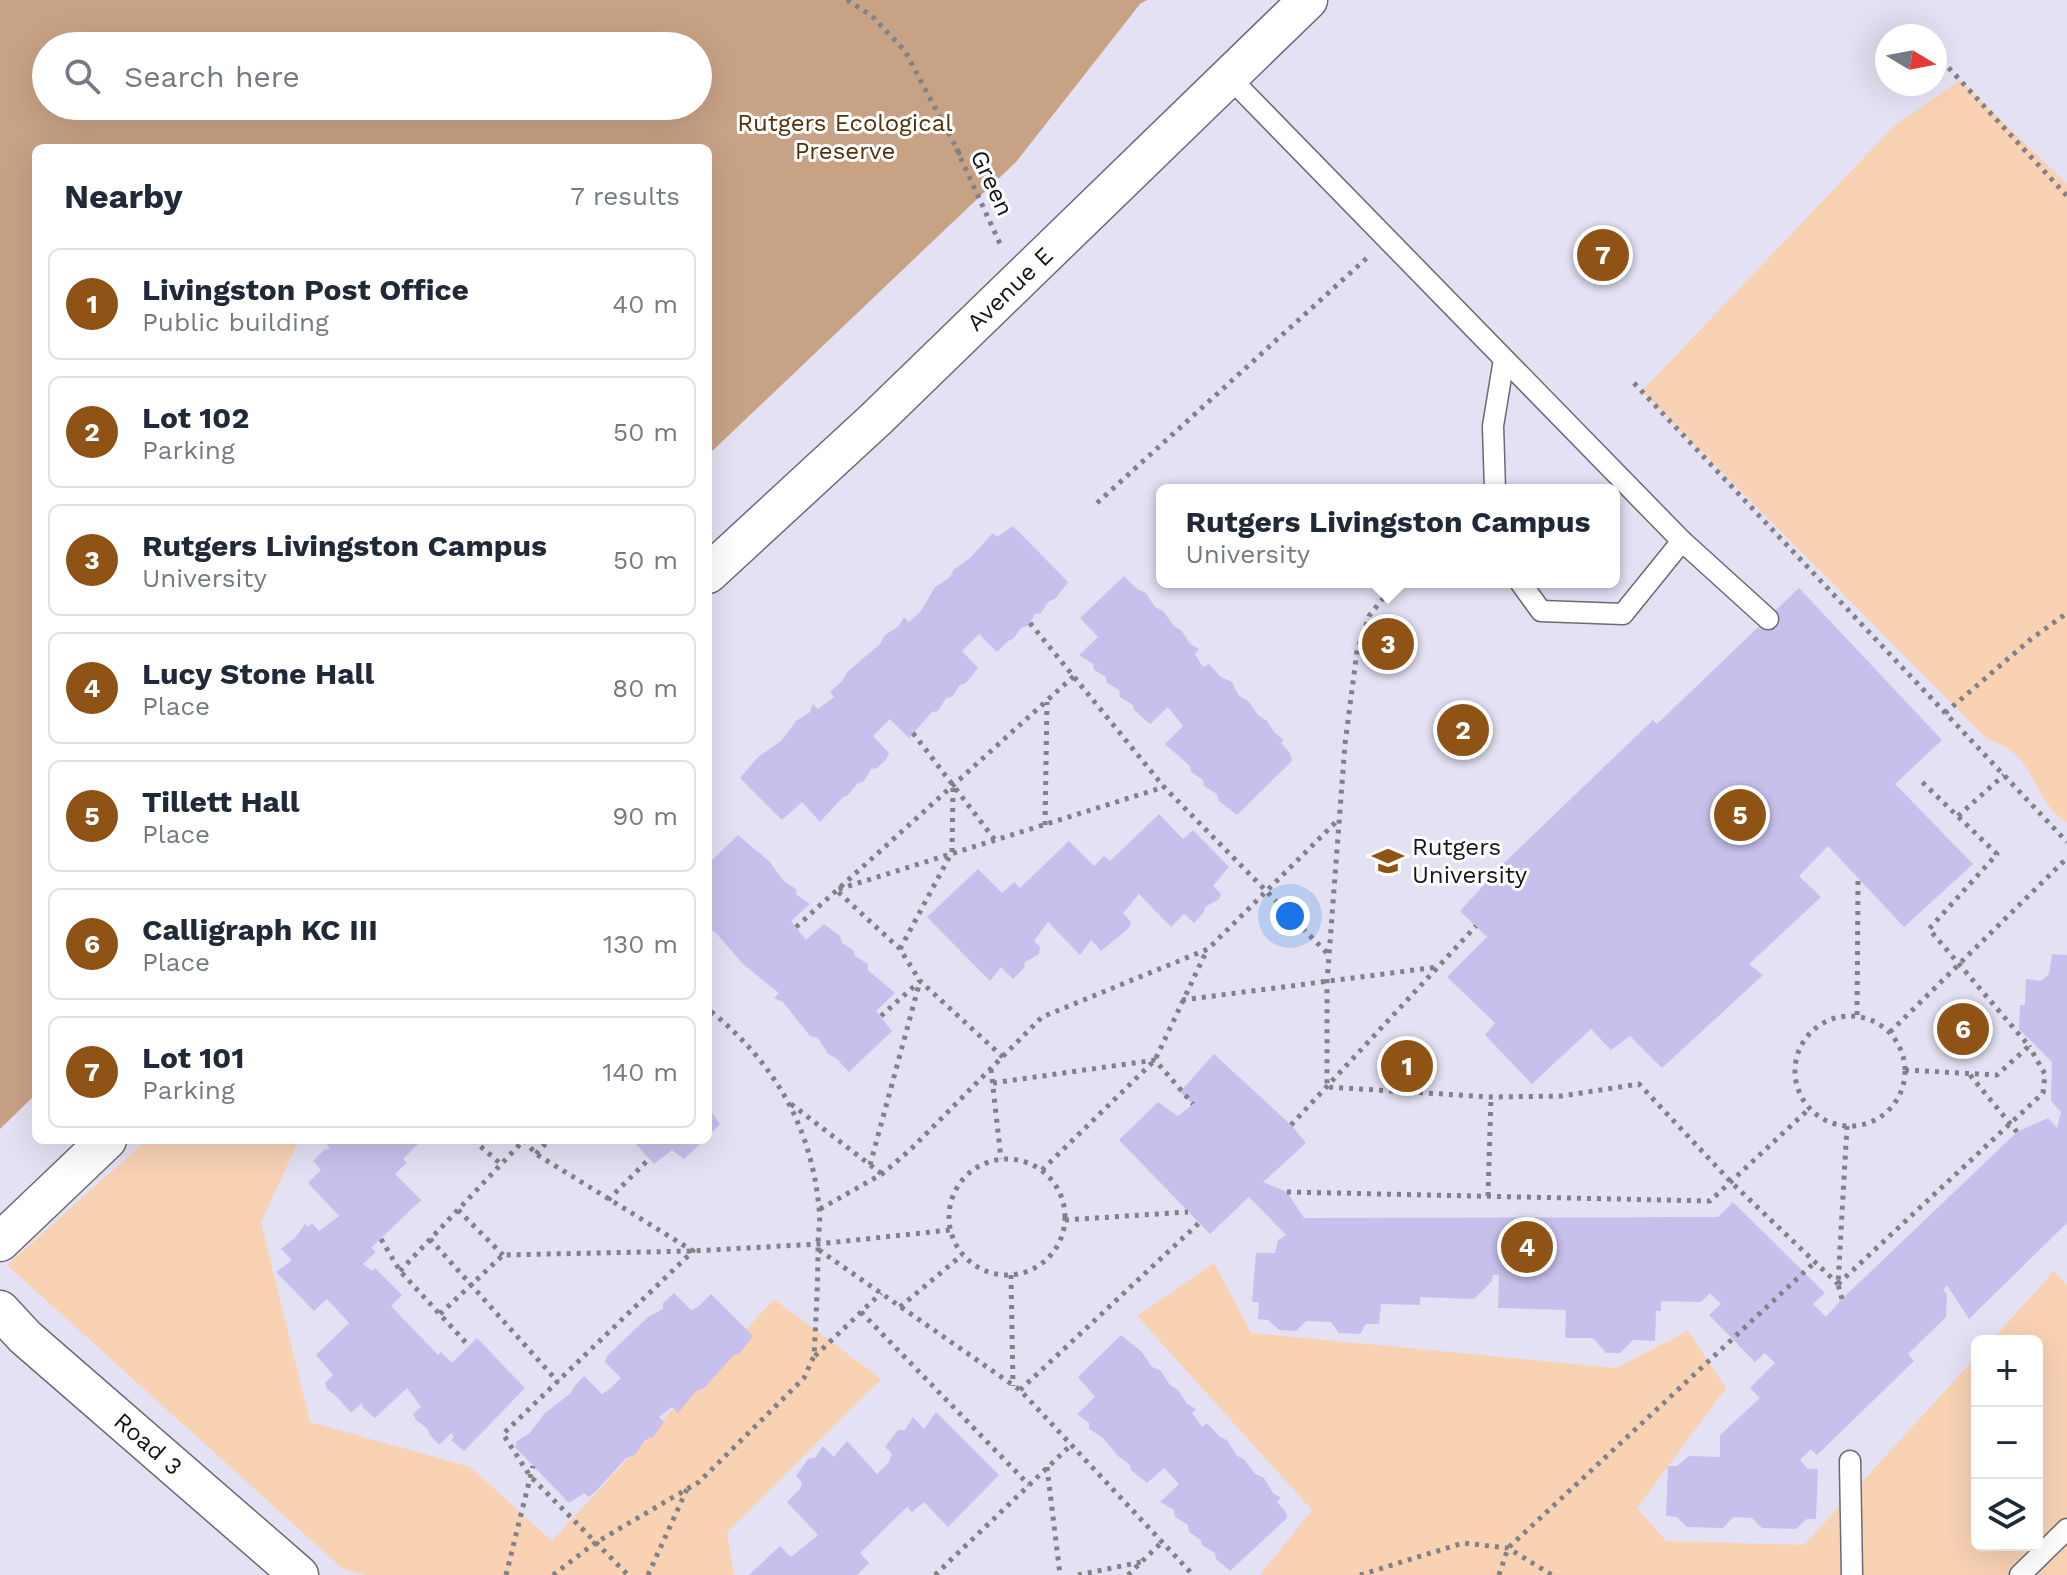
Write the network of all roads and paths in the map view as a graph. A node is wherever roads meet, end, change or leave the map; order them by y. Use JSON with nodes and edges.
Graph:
{"nodes":[{"id":1,"x":847,"y":0,"type":"edge"},
{"id":2,"x":1308,"y":0,"type":"edge"},
{"id":3,"x":1947,"y":66,"type":"edge"},
{"id":4,"x":1229,"y":77,"type":"junction"},
{"id":5,"x":2067,"y":196,"type":"edge"},
{"id":6,"x":1387,"y":239,"type":"junction"},
{"id":7,"x":1018,"y":281,"type":"junction"},
{"id":8,"x":1504,"y":359,"type":"junction"},
{"id":9,"x":1634,"y":383,"type":"dead end"},
{"id":10,"x":1495,"y":484,"type":"edge"},
{"id":11,"x":1097,"y":503,"type":"dead end"},
{"id":12,"x":1682,"y":541,"type":"junction"},
{"id":13,"x":712,"y":570,"type":"edge"},
{"id":14,"x":1391,"y":588,"type":"edge"},
{"id":15,"x":1524,"y":588,"type":"edge"},
{"id":16,"x":2067,"y":613,"type":"edge"},
{"id":17,"x":1768,"y":619,"type":"dead end"},
{"id":18,"x":1030,"y":623,"type":"dead end"},
{"id":19,"x":1074,"y":676,"type":"junction"},
{"id":20,"x":1048,"y":700,"type":"junction"},
{"id":21,"x":1945,"y":713,"type":"junction"},
{"id":22,"x":913,"y":733,"type":"dead end"},
{"id":23,"x":2004,"y":775,"type":"junction"},
{"id":24,"x":1918,"y":778,"type":"dead end"},
{"id":25,"x":953,"y":786,"type":"junction"},
{"id":26,"x":1164,"y":787,"type":"junction"},
{"id":27,"x":1958,"y":816,"type":"junction"},
{"id":28,"x":1340,"y":818,"type":"junction"},
{"id":29,"x":1045,"y":825,"type":"junction"},
{"id":30,"x":995,"y":840,"type":"junction"},
{"id":31,"x":2067,"y":842,"type":"edge"},
{"id":32,"x":952,"y":852,"type":"junction"},
{"id":33,"x":2067,"y":858,"type":"edge"},
{"id":34,"x":1858,"y":878,"type":"dead end"},
{"id":35,"x":836,"y":890,"type":"junction"},
{"id":36,"x":1265,"y":890,"type":"junction"},
{"id":37,"x":1476,"y":926,"type":"dead end"},
{"id":38,"x":796,"y":927,"type":"dead end"},
{"id":39,"x":900,"y":949,"type":"junction"},
{"id":40,"x":1208,"y":949,"type":"junction"},
{"id":41,"x":1330,"y":956,"type":"junction"},
{"id":42,"x":1957,"y":963,"type":"junction"},
{"id":43,"x":1439,"y":967,"type":"junction"},
{"id":44,"x":920,"y":981,"type":"junction"},
{"id":45,"x":1327,"y":982,"type":"junction"},
{"id":46,"x":1182,"y":1000,"type":"junction"},
{"id":47,"x":712,"y":1012,"type":"edge"},
{"id":48,"x":1857,"y":1015,"type":"junction"},
{"id":49,"x":881,"y":1016,"type":"dead end"},
{"id":50,"x":1890,"y":1032,"type":"junction"},
{"id":51,"x":2029,"y":1046,"type":"junction"},
{"id":52,"x":1003,"y":1057,"type":"junction"},
{"id":53,"x":1155,"y":1060,"type":"junction"},
{"id":54,"x":991,"y":1068,"type":"junction"},
{"id":55,"x":1905,"y":1070,"type":"junction"},
{"id":56,"x":1969,"y":1074,"type":"junction"},
{"id":57,"x":993,"y":1083,"type":"junction"},
{"id":58,"x":1327,"y":1087,"type":"junction"},
{"id":59,"x":1491,"y":1097,"type":"junction"},
{"id":60,"x":789,"y":1102,"type":"junction"},
{"id":61,"x":1193,"y":1104,"type":"dead end"},
{"id":62,"x":1809,"y":1109,"type":"junction"},
{"id":63,"x":2010,"y":1124,"type":"junction"},
{"id":64,"x":1291,"y":1125,"type":"dead end"},
{"id":65,"x":1847,"y":1126,"type":"junction"},
{"id":66,"x":2017,"y":1132,"type":"dead end"},
{"id":67,"x":103,"y":1144,"type":"edge"},
{"id":68,"x":478,"y":1144,"type":"edge"},
{"id":69,"x":520,"y":1144,"type":"edge"},
{"id":70,"x":527,"y":1144,"type":"edge"},
{"id":71,"x":545,"y":1144,"type":"edge"},
{"id":72,"x":536,"y":1154,"type":"junction"},
{"id":73,"x":649,"y":1159,"type":"dead end"},
{"id":74,"x":1001,"y":1159,"type":"junction"},
{"id":75,"x":501,"y":1164,"type":"junction"},
{"id":76,"x":870,"y":1165,"type":"junction"},
{"id":77,"x":1042,"y":1170,"type":"junction"},
{"id":78,"x":882,"y":1174,"type":"junction"},
{"id":79,"x":1731,"y":1182,"type":"junction"},
{"id":80,"x":1287,"y":1192,"type":"dead end"},
{"id":81,"x":1488,"y":1196,"type":"junction"},
{"id":82,"x":608,"y":1200,"type":"junction"},
{"id":83,"x":820,"y":1209,"type":"junction"},
{"id":84,"x":458,"y":1210,"type":"junction"},
{"id":85,"x":1188,"y":1212,"type":"dead end"},
{"id":86,"x":1065,"y":1220,"type":"junction"},
{"id":87,"x":1199,"y":1223,"type":"dead end"},
{"id":88,"x":950,"y":1230,"type":"junction"},
{"id":89,"x":381,"y":1239,"type":"dead end"},
{"id":90,"x":430,"y":1239,"type":"junction"},
{"id":91,"x":0,"y":1242,"type":"edge"},
{"id":92,"x":818,"y":1247,"type":"junction"},
{"id":93,"x":693,"y":1251,"type":"junction"},
{"id":94,"x":503,"y":1255,"type":"junction"},
{"id":95,"x":962,"y":1255,"type":"junction"},
{"id":96,"x":1815,"y":1262,"type":"junction"},
{"id":97,"x":400,"y":1271,"type":"junction"},
{"id":98,"x":1011,"y":1275,"type":"junction"},
{"id":99,"x":1838,"y":1284,"type":"junction"},
{"id":100,"x":470,"y":1285,"type":"junction"},
{"id":101,"x":881,"y":1293,"type":"junction"},
{"id":102,"x":1842,"y":1299,"type":"dead end"},
{"id":103,"x":900,"y":1307,"type":"junction"},
{"id":104,"x":0,"y":1310,"type":"edge"},
{"id":105,"x":861,"y":1312,"type":"junction"},
{"id":106,"x":440,"y":1314,"type":"junction"},
{"id":107,"x":469,"y":1346,"type":"dead end"},
{"id":108,"x":814,"y":1356,"type":"junction"},
{"id":109,"x":558,"y":1382,"type":"junction"},
{"id":110,"x":1013,"y":1386,"type":"junction"},
{"id":111,"x":1020,"y":1390,"type":"junction"},
{"id":112,"x":1071,"y":1445,"type":"junction"},
{"id":113,"x":1850,"y":1461,"type":"dead end"},
{"id":114,"x":533,"y":1466,"type":"dead end"},
{"id":115,"x":1047,"y":1467,"type":"junction"},
{"id":116,"x":530,"y":1476,"type":"junction"},
{"id":117,"x":1029,"y":1485,"type":"junction"},
{"id":118,"x":687,"y":1489,"type":"junction"},
{"id":119,"x":2067,"y":1529,"type":"edge"},
{"id":120,"x":1162,"y":1542,"type":"junction"},
{"id":121,"x":595,"y":1543,"type":"junction"},
{"id":122,"x":1508,"y":1548,"type":"junction"},
{"id":123,"x":1141,"y":1562,"type":"junction"},
{"id":124,"x":284,"y":1570,"type":"edge"},
{"id":125,"x":506,"y":1575,"type":"edge"},
{"id":126,"x":553,"y":1575,"type":"edge"},
{"id":127,"x":628,"y":1575,"type":"edge"},
{"id":128,"x":648,"y":1575,"type":"edge"},
{"id":129,"x":935,"y":1575,"type":"edge"},
{"id":130,"x":1060,"y":1575,"type":"edge"},
{"id":131,"x":1078,"y":1575,"type":"edge"},
{"id":132,"x":1128,"y":1575,"type":"edge"},
{"id":133,"x":1193,"y":1575,"type":"edge"},
{"id":134,"x":1360,"y":1575,"type":"edge"},
{"id":135,"x":1499,"y":1575,"type":"edge"},
{"id":136,"x":1552,"y":1575,"type":"edge"},
{"id":137,"x":1852,"y":1575,"type":"edge"},
{"id":138,"x":2020,"y":1575,"type":"edge"}],
"edges":[{"from":1,"to":7,"type":"path","name":"Green"},
{"from":2,"to":4,"type":"street","name":"Avenue E"},
{"from":3,"to":5,"type":"path"},
{"from":4,"to":6,"type":"lane"},
{"from":4,"to":7,"type":"street","name":"Avenue E"},
{"from":6,"to":8,"type":"lane"},
{"from":6,"to":11,"type":"path"},
{"from":7,"to":13,"type":"street","name":"Avenue E"},
{"from":8,"to":10,"type":"lane"},
{"from":8,"to":12,"type":"lane"},
{"from":9,"to":21,"type":"path"},
{"from":12,"to":15,"type":"lane"},
{"from":12,"to":17,"type":"lane"},
{"from":14,"to":28,"type":"path"},
{"from":16,"to":21,"type":"path"},
{"from":18,"to":19,"type":"path"},
{"from":19,"to":20,"type":"path"},
{"from":19,"to":26,"type":"path"},
{"from":20,"to":25,"type":"path"},
{"from":20,"to":29,"type":"path"},
{"from":21,"to":23,"type":"path"},
{"from":22,"to":25,"type":"path"},
{"from":23,"to":27,"type":"path"},
{"from":23,"to":31,"type":"path"},
{"from":24,"to":27,"type":"path"},
{"from":25,"to":30,"type":"path"},
{"from":25,"to":32,"type":"path"},
{"from":25,"to":35,"type":"path"},
{"from":26,"to":29,"type":"path"},
{"from":26,"to":36,"type":"path"},
{"from":27,"to":42,"type":"path"},
{"from":28,"to":36,"type":"path"},
{"from":28,"to":41,"type":"path"},
{"from":29,"to":30,"type":"path"},
{"from":30,"to":32,"type":"path"},
{"from":32,"to":35,"type":"path"},
{"from":32,"to":39,"type":"path"},
{"from":33,"to":42,"type":"path"},
{"from":34,"to":48,"type":"path"},
{"from":35,"to":38,"type":"path"},
{"from":35,"to":39,"type":"path"},
{"from":36,"to":40,"type":"path"},
{"from":36,"to":41,"type":"path"},
{"from":37,"to":43,"type":"path"},
{"from":39,"to":44,"type":"path"},
{"from":40,"to":46,"type":"path"},
{"from":40,"to":52,"type":"path"},
{"from":41,"to":45,"type":"path"},
{"from":42,"to":50,"type":"path"},
{"from":42,"to":51,"type":"path"},
{"from":43,"to":45,"type":"path"},
{"from":43,"to":58,"type":"path"},
{"from":44,"to":49,"type":"path"},
{"from":44,"to":52,"type":"path"},
{"from":44,"to":76,"type":"path"},
{"from":45,"to":46,"type":"path"},
{"from":45,"to":58,"type":"path"},
{"from":46,"to":53,"type":"path"},
{"from":47,"to":60,"type":"path"},
{"from":48,"to":50,"type":"path"},
{"from":48,"to":62,"type":"path"},
{"from":50,"to":55,"type":"path"},
{"from":51,"to":56,"type":"path"},
{"from":51,"to":63,"type":"path"},
{"from":52,"to":54,"type":"path"},
{"from":53,"to":57,"type":"path"},
{"from":53,"to":61,"type":"path"},
{"from":53,"to":77,"type":"path"},
{"from":54,"to":57,"type":"path"},
{"from":54,"to":78,"type":"path"},
{"from":55,"to":56,"type":"path"},
{"from":55,"to":65,"type":"path"},
{"from":56,"to":63,"type":"path"},
{"from":57,"to":74,"type":"path"},
{"from":58,"to":59,"type":"path"},
{"from":58,"to":64,"type":"path"},
{"from":59,"to":79,"type":"path"},
{"from":59,"to":81,"type":"path"},
{"from":60,"to":76,"type":"path"},
{"from":60,"to":83,"type":"path"},
{"from":62,"to":65,"type":"path"},
{"from":62,"to":79,"type":"path"},
{"from":63,"to":66,"type":"path"},
{"from":63,"to":99,"type":"path"},
{"from":65,"to":99,"type":"path"},
{"from":67,"to":91,"type":"street"},
{"from":68,"to":75,"type":"path"},
{"from":69,"to":75,"type":"path"},
{"from":70,"to":72,"type":"path"},
{"from":71,"to":72,"type":"path"},
{"from":72,"to":82,"type":"path"},
{"from":73,"to":82,"type":"path"},
{"from":74,"to":77,"type":"path"},
{"from":74,"to":88,"type":"path"},
{"from":75,"to":84,"type":"path"},
{"from":76,"to":78,"type":"path"},
{"from":77,"to":86,"type":"path"},
{"from":78,"to":83,"type":"path"},
{"from":79,"to":81,"type":"path"},
{"from":79,"to":96,"type":"path"},
{"from":80,"to":81,"type":"path"},
{"from":82,"to":93,"type":"path"},
{"from":83,"to":92,"type":"path"},
{"from":84,"to":90,"type":"path"},
{"from":84,"to":94,"type":"path"},
{"from":85,"to":86,"type":"path"},
{"from":86,"to":98,"type":"path"},
{"from":87,"to":111,"type":"path"},
{"from":88,"to":92,"type":"path"},
{"from":88,"to":95,"type":"path"},
{"from":89,"to":97,"type":"path"},
{"from":90,"to":97,"type":"path"},
{"from":90,"to":100,"type":"path"},
{"from":92,"to":93,"type":"path"},
{"from":92,"to":101,"type":"path"},
{"from":92,"to":108,"type":"path"},
{"from":93,"to":94,"type":"path"},
{"from":93,"to":109,"type":"path"},
{"from":94,"to":100,"type":"path"},
{"from":95,"to":98,"type":"path"},
{"from":95,"to":103,"type":"path"},
{"from":96,"to":99,"type":"path"},
{"from":96,"to":122,"type":"path"},
{"from":97,"to":106,"type":"path"},
{"from":98,"to":110,"type":"path"},
{"from":99,"to":102,"type":"path"},
{"from":100,"to":106,"type":"path"},
{"from":100,"to":109,"type":"path"},
{"from":101,"to":103,"type":"path"},
{"from":101,"to":105,"type":"path"},
{"from":103,"to":110,"type":"path"},
{"from":104,"to":124,"type":"street","name":"Road 3"},
{"from":105,"to":108,"type":"path"},
{"from":105,"to":117,"type":"path"},
{"from":106,"to":107,"type":"path"},
{"from":108,"to":118,"type":"path"},
{"from":109,"to":116,"type":"path"},
{"from":110,"to":111,"type":"path"},
{"from":111,"to":112,"type":"path"},
{"from":112,"to":115,"type":"path"},
{"from":112,"to":120,"type":"path"},
{"from":113,"to":137,"type":"lane"},
{"from":114,"to":116,"type":"path"},
{"from":115,"to":117,"type":"path"},
{"from":115,"to":130,"type":"path"},
{"from":116,"to":121,"type":"path"},
{"from":116,"to":125,"type":"path"},
{"from":117,"to":129,"type":"path"},
{"from":118,"to":121,"type":"path"},
{"from":118,"to":128,"type":"path"},
{"from":119,"to":138,"type":"lane"},
{"from":120,"to":123,"type":"path"},
{"from":120,"to":133,"type":"path"},
{"from":121,"to":126,"type":"path"},
{"from":121,"to":127,"type":"path"},
{"from":122,"to":134,"type":"path"},
{"from":122,"to":135,"type":"path"},
{"from":122,"to":136,"type":"path"},
{"from":123,"to":131,"type":"path"},
{"from":123,"to":132,"type":"path"}]}
